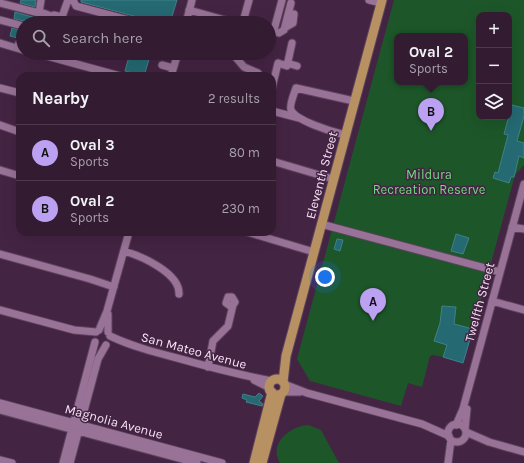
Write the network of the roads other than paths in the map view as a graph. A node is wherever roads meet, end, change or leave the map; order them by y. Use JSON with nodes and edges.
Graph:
{"nodes":[{"id":1,"x":1,"y":0,"type":"edge"},
{"id":2,"x":41,"y":0,"type":"edge"},
{"id":3,"x":71,"y":0,"type":"edge"},
{"id":4,"x":192,"y":0,"type":"edge"},
{"id":5,"x":249,"y":0,"type":"edge"},
{"id":6,"x":282,"y":0,"type":"edge"},
{"id":7,"x":369,"y":0,"type":"edge"},
{"id":8,"x":381,"y":2,"type":"edge"},
{"id":9,"x":290,"y":3,"type":"dead end"},
{"id":10,"x":0,"y":4,"type":"edge"},
{"id":11,"x":189,"y":10,"type":"junction"},
{"id":12,"x":294,"y":14,"type":"dead end"},
{"id":13,"x":42,"y":16,"type":"edge"},
{"id":14,"x":52,"y":16,"type":"edge"},
{"id":15,"x":63,"y":16,"type":"edge"},
{"id":16,"x":114,"y":16,"type":"edge"},
{"id":17,"x":188,"y":16,"type":"edge"},
{"id":18,"x":210,"y":16,"type":"edge"},
{"id":19,"x":245,"y":16,"type":"edge"},
{"id":20,"x":276,"y":17,"type":"edge"},
{"id":21,"x":0,"y":20,"type":"edge"},
{"id":22,"x":16,"y":24,"type":"edge"},
{"id":23,"x":286,"y":27,"type":"junction"},
{"id":24,"x":276,"y":32,"type":"edge"},
{"id":25,"x":0,"y":43,"type":"edge"},
{"id":26,"x":292,"y":43,"type":"dead end"},
{"id":27,"x":16,"y":44,"type":"edge"},
{"id":28,"x":62,"y":60,"type":"edge"},
{"id":29,"x":176,"y":60,"type":"edge"},
{"id":30,"x":238,"y":60,"type":"edge"},
{"id":31,"x":287,"y":63,"type":"junction"},
{"id":32,"x":162,"y":65,"type":"dead end"},
{"id":33,"x":297,"y":66,"type":"dead end"},
{"id":34,"x":174,"y":68,"type":"junction"},
{"id":35,"x":105,"y":72,"type":"edge"},
{"id":36,"x":172,"y":72,"type":"edge"},
{"id":37,"x":256,"y":72,"type":"edge"},
{"id":38,"x":276,"y":72,"type":"edge"},
{"id":39,"x":0,"y":88,"type":"edge"},
{"id":40,"x":16,"y":92,"type":"edge"},
{"id":41,"x":354,"y":102,"type":"junction"},
{"id":42,"x":276,"y":112,"type":"edge"},
{"id":43,"x":302,"y":119,"type":"junction"},
{"id":44,"x":0,"y":125,"type":"edge"},
{"id":45,"x":16,"y":131,"type":"edge"},
{"id":46,"x":345,"y":136,"type":"junction"},
{"id":47,"x":276,"y":162,"type":"edge"},
{"id":48,"x":0,"y":170,"type":"edge"},
{"id":49,"x":16,"y":175,"type":"edge"},
{"id":50,"x":334,"y":178,"type":"junction"},
{"id":51,"x":524,"y":184,"type":"edge"},
{"id":52,"x":524,"y":200,"type":"edge"},
{"id":53,"x":321,"y":224,"type":"junction"},
{"id":54,"x":518,"y":228,"type":"edge"},
{"id":55,"x":128,"y":236,"type":"edge"},
{"id":56,"x":262,"y":236,"type":"edge"},
{"id":57,"x":314,"y":250,"type":"junction"},
{"id":58,"x":124,"y":251,"type":"junction"},
{"id":59,"x":0,"y":254,"type":"edge"},
{"id":60,"x":500,"y":272,"type":"junction"},
{"id":61,"x":114,"y":286,"type":"junction"},
{"id":62,"x":179,"y":294,"type":"dead end"},
{"id":63,"x":494,"y":301,"type":"junction"},
{"id":64,"x":233,"y":305,"type":"dead end"},
{"id":65,"x":0,"y":310,"type":"edge"},
{"id":66,"x":524,"y":310,"type":"edge"},
{"id":67,"x":108,"y":311,"type":"junction"},
{"id":68,"x":74,"y":330,"type":"junction"},
{"id":69,"x":98,"y":331,"type":"junction"},
{"id":70,"x":109,"y":334,"type":"junction"},
{"id":71,"x":95,"y":341,"type":"junction"},
{"id":72,"x":107,"y":344,"type":"junction"},
{"id":73,"x":131,"y":345,"type":"junction"},
{"id":74,"x":208,"y":367,"type":"junction"},
{"id":75,"x":278,"y":387,"type":"junction"},
{"id":76,"x":1,"y":407,"type":"edge"},
{"id":77,"x":422,"y":424,"type":"junction"},
{"id":78,"x":454,"y":425,"type":"junction"},
{"id":79,"x":76,"y":427,"type":"junction"},
{"id":80,"x":466,"y":431,"type":"junction"},
{"id":81,"x":450,"y":438,"type":"junction"},
{"id":82,"x":462,"y":441,"type":"junction"},
{"id":83,"x":489,"y":442,"type":"junction"},
{"id":84,"x":524,"y":452,"type":"edge"},
{"id":85,"x":0,"y":460,"type":"edge"},
{"id":86,"x":196,"y":460,"type":"edge"},
{"id":87,"x":12,"y":463,"type":"edge"},
{"id":88,"x":63,"y":463,"type":"edge"},
{"id":89,"x":70,"y":463,"type":"edge"},
{"id":90,"x":220,"y":463,"type":"edge"},
{"id":91,"x":254,"y":463,"type":"edge"},
{"id":92,"x":262,"y":463,"type":"edge"},
{"id":93,"x":449,"y":463,"type":"edge"}],
"edges":[{"from":1,"to":10,"type":"street"},
{"from":2,"to":10,"type":"street"},
{"from":3,"to":15,"type":"street"},
{"from":3,"to":16,"type":"street"},
{"from":4,"to":11,"type":"street"},
{"from":5,"to":19,"type":"street"},
{"from":6,"to":20,"type":"street"},
{"from":7,"to":8,"type":"street"},
{"from":8,"to":41,"type":"main road","name":"Eleventh Street"},
{"from":9,"to":23,"type":"street"},
{"from":11,"to":17,"type":"street"},
{"from":11,"to":18,"type":"street"},
{"from":12,"to":23,"type":"street"},
{"from":13,"to":14,"type":"street"},
{"from":21,"to":22,"type":"street"},
{"from":23,"to":24,"type":"street"},
{"from":25,"to":27,"type":"street"},
{"from":26,"to":31,"type":"street"},
{"from":28,"to":35,"type":"street"},
{"from":29,"to":34,"type":"street"},
{"from":30,"to":37,"type":"street"},
{"from":31,"to":33,"type":"street"},
{"from":31,"to":38,"type":"street"},
{"from":32,"to":34,"type":"street"},
{"from":34,"to":36,"type":"street"},
{"from":39,"to":40,"type":"street"},
{"from":41,"to":43,"type":"street"},
{"from":41,"to":46,"type":"main road","name":"Eleventh Street"},
{"from":42,"to":43,"type":"street"},
{"from":43,"to":46,"type":"street"},
{"from":44,"to":45,"type":"street"},
{"from":46,"to":50,"type":"main road","name":"Eleventh Street"},
{"from":47,"to":50,"type":"street"},
{"from":48,"to":49,"type":"street"},
{"from":50,"to":53,"type":"main road","name":"Eleventh Street"},
{"from":51,"to":54,"type":"street","name":"Twelfth Street"},
{"from":52,"to":54,"type":"street","name":"Twelfth Street"},
{"from":53,"to":57,"type":"main road","name":"Eleventh Street"},
{"from":53,"to":60,"type":"street"},
{"from":54,"to":60,"type":"street","name":"Twelfth Street"},
{"from":54,"to":63,"type":"street","name":"Twelfth Street"},
{"from":55,"to":58,"type":"street"},
{"from":56,"to":57,"type":"street"},
{"from":57,"to":75,"type":"main road","name":"Eleventh Street"},
{"from":58,"to":61,"type":"street"},
{"from":58,"to":62,"type":"street"},
{"from":59,"to":61,"type":"street"},
{"from":60,"to":63,"type":"street","name":"Twelfth Street"},
{"from":61,"to":67,"type":"street"},
{"from":63,"to":66,"type":"street"},
{"from":63,"to":78,"type":"street","name":"Twelfth Street"},
{"from":63,"to":80,"type":"street","name":"Twelfth Street"},
{"from":64,"to":74,"type":"street"},
{"from":65,"to":68,"type":"street"},
{"from":67,"to":69,"type":"street"},
{"from":67,"to":70,"type":"street"},
{"from":68,"to":69,"type":"street"},
{"from":68,"to":71,"type":"street"},
{"from":69,"to":70,"type":"street"},
{"from":69,"to":71,"type":"street"},
{"from":70,"to":72,"type":"street"},
{"from":70,"to":73,"type":"street","name":"San Mateo Avenue"},
{"from":71,"to":72,"type":"street"},
{"from":71,"to":79,"type":"street"},
{"from":72,"to":73,"type":"street","name":"San Mateo Avenue"},
{"from":72,"to":79,"type":"street"},
{"from":73,"to":74,"type":"street","name":"San Mateo Avenue"},
{"from":74,"to":75,"type":"street","name":"San Mateo Avenue"},
{"from":75,"to":77,"type":"street","name":"San Mateo Avenue"},
{"from":75,"to":91,"type":"main road","name":"Eleventh Street"},
{"from":75,"to":92,"type":"main road","name":"Eleventh Street"},
{"from":76,"to":79,"type":"street","name":"Magnolia Avenue"},
{"from":77,"to":78,"type":"street","name":"San Mateo Avenue"},
{"from":77,"to":81,"type":"street","name":"San Mateo Avenue"},
{"from":78,"to":80,"type":"street"},
{"from":78,"to":81,"type":"street"},
{"from":79,"to":86,"type":"street","name":"Magnolia Avenue"},
{"from":79,"to":88,"type":"street"},
{"from":79,"to":89,"type":"street"},
{"from":80,"to":82,"type":"street"},
{"from":80,"to":83,"type":"street"},
{"from":81,"to":82,"type":"street"},
{"from":81,"to":93,"type":"street"},
{"from":82,"to":83,"type":"street"},
{"from":82,"to":93,"type":"street"},
{"from":83,"to":84,"type":"street"},
{"from":85,"to":87,"type":"street"},
{"from":86,"to":90,"type":"street","name":"Magnolia Avenue"}]}
